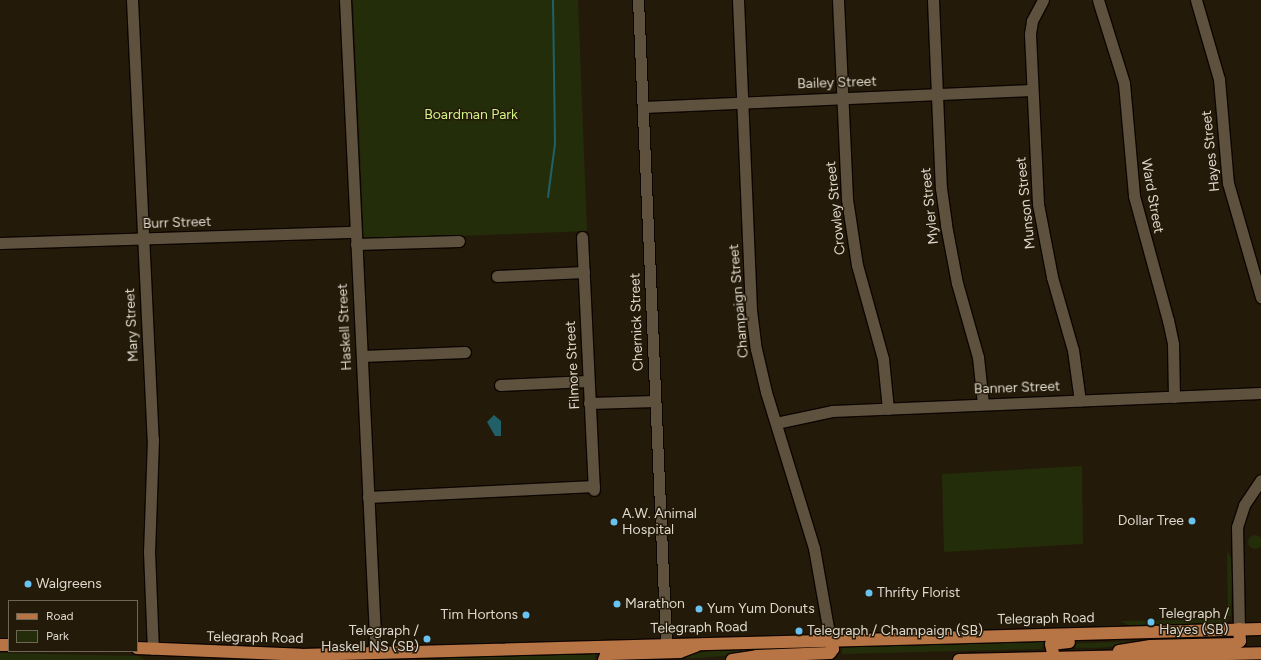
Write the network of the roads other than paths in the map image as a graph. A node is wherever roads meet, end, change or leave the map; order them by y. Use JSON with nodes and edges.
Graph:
{"nodes":[{"id":1,"x":132,"y":0,"type":"edge"},
{"id":2,"x":345,"y":0,"type":"edge"},
{"id":3,"x":638,"y":0,"type":"edge"},
{"id":4,"x":738,"y":0,"type":"edge"},
{"id":5,"x":838,"y":0,"type":"edge"},
{"id":6,"x":933,"y":0,"type":"edge"},
{"id":7,"x":1043,"y":0,"type":"edge"},
{"id":8,"x":1098,"y":0,"type":"edge"},
{"id":9,"x":1196,"y":0,"type":"edge"},
{"id":10,"x":1032,"y":90,"type":"junction"},
{"id":11,"x":937,"y":94,"type":"junction"},
{"id":12,"x":842,"y":98,"type":"junction"},
{"id":13,"x":742,"y":102,"type":"junction"},
{"id":14,"x":643,"y":107,"type":"junction"},
{"id":15,"x":356,"y":232,"type":"junction"},
{"id":16,"x":582,"y":237,"type":"dead end"},
{"id":17,"x":143,"y":239,"type":"junction"},
{"id":18,"x":459,"y":241,"type":"dead end"},
{"id":19,"x":0,"y":243,"type":"edge"},
{"id":20,"x":356,"y":244,"type":"junction"},
{"id":21,"x":584,"y":272,"type":"junction"},
{"id":22,"x":498,"y":276,"type":"dead end"},
{"id":23,"x":1261,"y":297,"type":"edge"},
{"id":24,"x":465,"y":352,"type":"dead end"},
{"id":25,"x":362,"y":356,"type":"junction"},
{"id":26,"x":588,"y":381,"type":"junction"},
{"id":27,"x":500,"y":385,"type":"dead end"},
{"id":28,"x":1261,"y":393,"type":"edge"},
{"id":29,"x":1174,"y":397,"type":"junction"},
{"id":30,"x":655,"y":401,"type":"junction"},
{"id":31,"x":1080,"y":401,"type":"junction"},
{"id":32,"x":589,"y":403,"type":"junction"},
{"id":33,"x":983,"y":404,"type":"junction"},
{"id":34,"x":888,"y":409,"type":"junction"},
{"id":35,"x":776,"y":423,"type":"junction"},
{"id":36,"x":1261,"y":480,"type":"edge"},
{"id":37,"x":368,"y":497,"type":"junction"},
{"id":38,"x":1239,"y":629,"type":"junction"},
{"id":39,"x":1261,"y":629,"type":"edge"},
{"id":40,"x":1142,"y":632,"type":"junction"},
{"id":41,"x":830,"y":639,"type":"junction"},
{"id":42,"x":709,"y":642,"type":"junction"},
{"id":43,"x":666,"y":643,"type":"junction"},
{"id":44,"x":138,"y":648,"type":"edge"},
{"id":45,"x":1261,"y":653,"type":"edge"},
{"id":46,"x":153,"y":654,"type":"edge"},
{"id":47,"x":301,"y":655,"type":"junction"},
{"id":48,"x":376,"y":656,"type":"edge"},
{"id":49,"x":1103,"y":657,"type":"junction"},
{"id":50,"x":1054,"y":659,"type":"edge"},
{"id":51,"x":202,"y":660,"type":"edge"},
{"id":52,"x":210,"y":660,"type":"edge"},
{"id":53,"x":288,"y":660,"type":"edge"},
{"id":54,"x":604,"y":660,"type":"edge"},
{"id":55,"x":732,"y":660,"type":"edge"},
{"id":56,"x":959,"y":660,"type":"edge"}],
"edges":[{"from":1,"to":17,"type":"street","name":"Mary Street"},
{"from":2,"to":15,"type":"street","name":"Haskell Street"},
{"from":3,"to":14,"type":"street","name":"Chernick Street"},
{"from":4,"to":13,"type":"street","name":"Champaign Street"},
{"from":5,"to":12,"type":"street","name":"Crowley Street"},
{"from":6,"to":11,"type":"street","name":"Myler Street"},
{"from":7,"to":10,"type":"street","name":"Munson Street"},
{"from":8,"to":29,"type":"street","name":"Ward Street"},
{"from":9,"to":23,"type":"street","name":"Hayes Street"},
{"from":10,"to":11,"type":"street","name":"Bailey Street"},
{"from":10,"to":31,"type":"street","name":"Munson Street"},
{"from":11,"to":12,"type":"street","name":"Bailey Street"},
{"from":11,"to":33,"type":"street","name":"Myler Street"},
{"from":12,"to":13,"type":"street","name":"Bailey Street"},
{"from":12,"to":34,"type":"street","name":"Crowley Street"},
{"from":13,"to":14,"type":"street","name":"Bailey Street"},
{"from":13,"to":35,"type":"street","name":"Champaign Street"},
{"from":14,"to":30,"type":"street","name":"Chernick Street"},
{"from":15,"to":17,"type":"street","name":"Burr Street"},
{"from":15,"to":20,"type":"street","name":"Haskell Street"},
{"from":16,"to":21,"type":"street","name":"Filmore Street"},
{"from":17,"to":19,"type":"street","name":"Burr Street"},
{"from":17,"to":46,"type":"street","name":"Mary Street"},
{"from":18,"to":20,"type":"street"},
{"from":20,"to":25,"type":"street","name":"Haskell Street"},
{"from":21,"to":22,"type":"street"},
{"from":21,"to":26,"type":"street","name":"Filmore Street"},
{"from":24,"to":25,"type":"street"},
{"from":25,"to":37,"type":"street","name":"Haskell Street"},
{"from":26,"to":27,"type":"street"},
{"from":26,"to":32,"type":"street","name":"Filmore Street"},
{"from":28,"to":29,"type":"street","name":"Banner Street"},
{"from":29,"to":31,"type":"street","name":"Banner Street"},
{"from":30,"to":32,"type":"street"},
{"from":30,"to":43,"type":"street","name":"Chernick Street"},
{"from":31,"to":33,"type":"street","name":"Banner Street"},
{"from":32,"to":37,"type":"street","name":"Filmore Street"},
{"from":33,"to":34,"type":"street","name":"Banner Street"},
{"from":34,"to":35,"type":"street","name":"Banner Street"},
{"from":35,"to":41,"type":"street","name":"Champaign Street"},
{"from":36,"to":38,"type":"street"},
{"from":37,"to":48,"type":"street","name":"Haskell Street"},
{"from":38,"to":39,"type":"main road","name":"Telegraph Road"},
{"from":38,"to":40,"type":"main road","name":"Telegraph Road"},
{"from":38,"to":49,"type":"main road"},
{"from":40,"to":41,"type":"main road","name":"Telegraph Road"},
{"from":40,"to":50,"type":"main road"},
{"from":41,"to":42,"type":"main road","name":"Telegraph Road"},
{"from":41,"to":55,"type":"main road"},
{"from":42,"to":43,"type":"main road","name":"Telegraph Road"},
{"from":42,"to":54,"type":"main road"},
{"from":43,"to":48,"type":"main road","name":"Telegraph Road"},
{"from":44,"to":46,"type":"main road","name":"Telegraph Road"},
{"from":45,"to":49,"type":"main road"},
{"from":46,"to":47,"type":"main road","name":"Telegraph Road"},
{"from":47,"to":48,"type":"main road","name":"Telegraph Road"},
{"from":47,"to":53,"type":"main road"},
{"from":49,"to":50,"type":"main road"},
{"from":50,"to":56,"type":"main road"},
{"from":51,"to":52,"type":"main road"}]}
